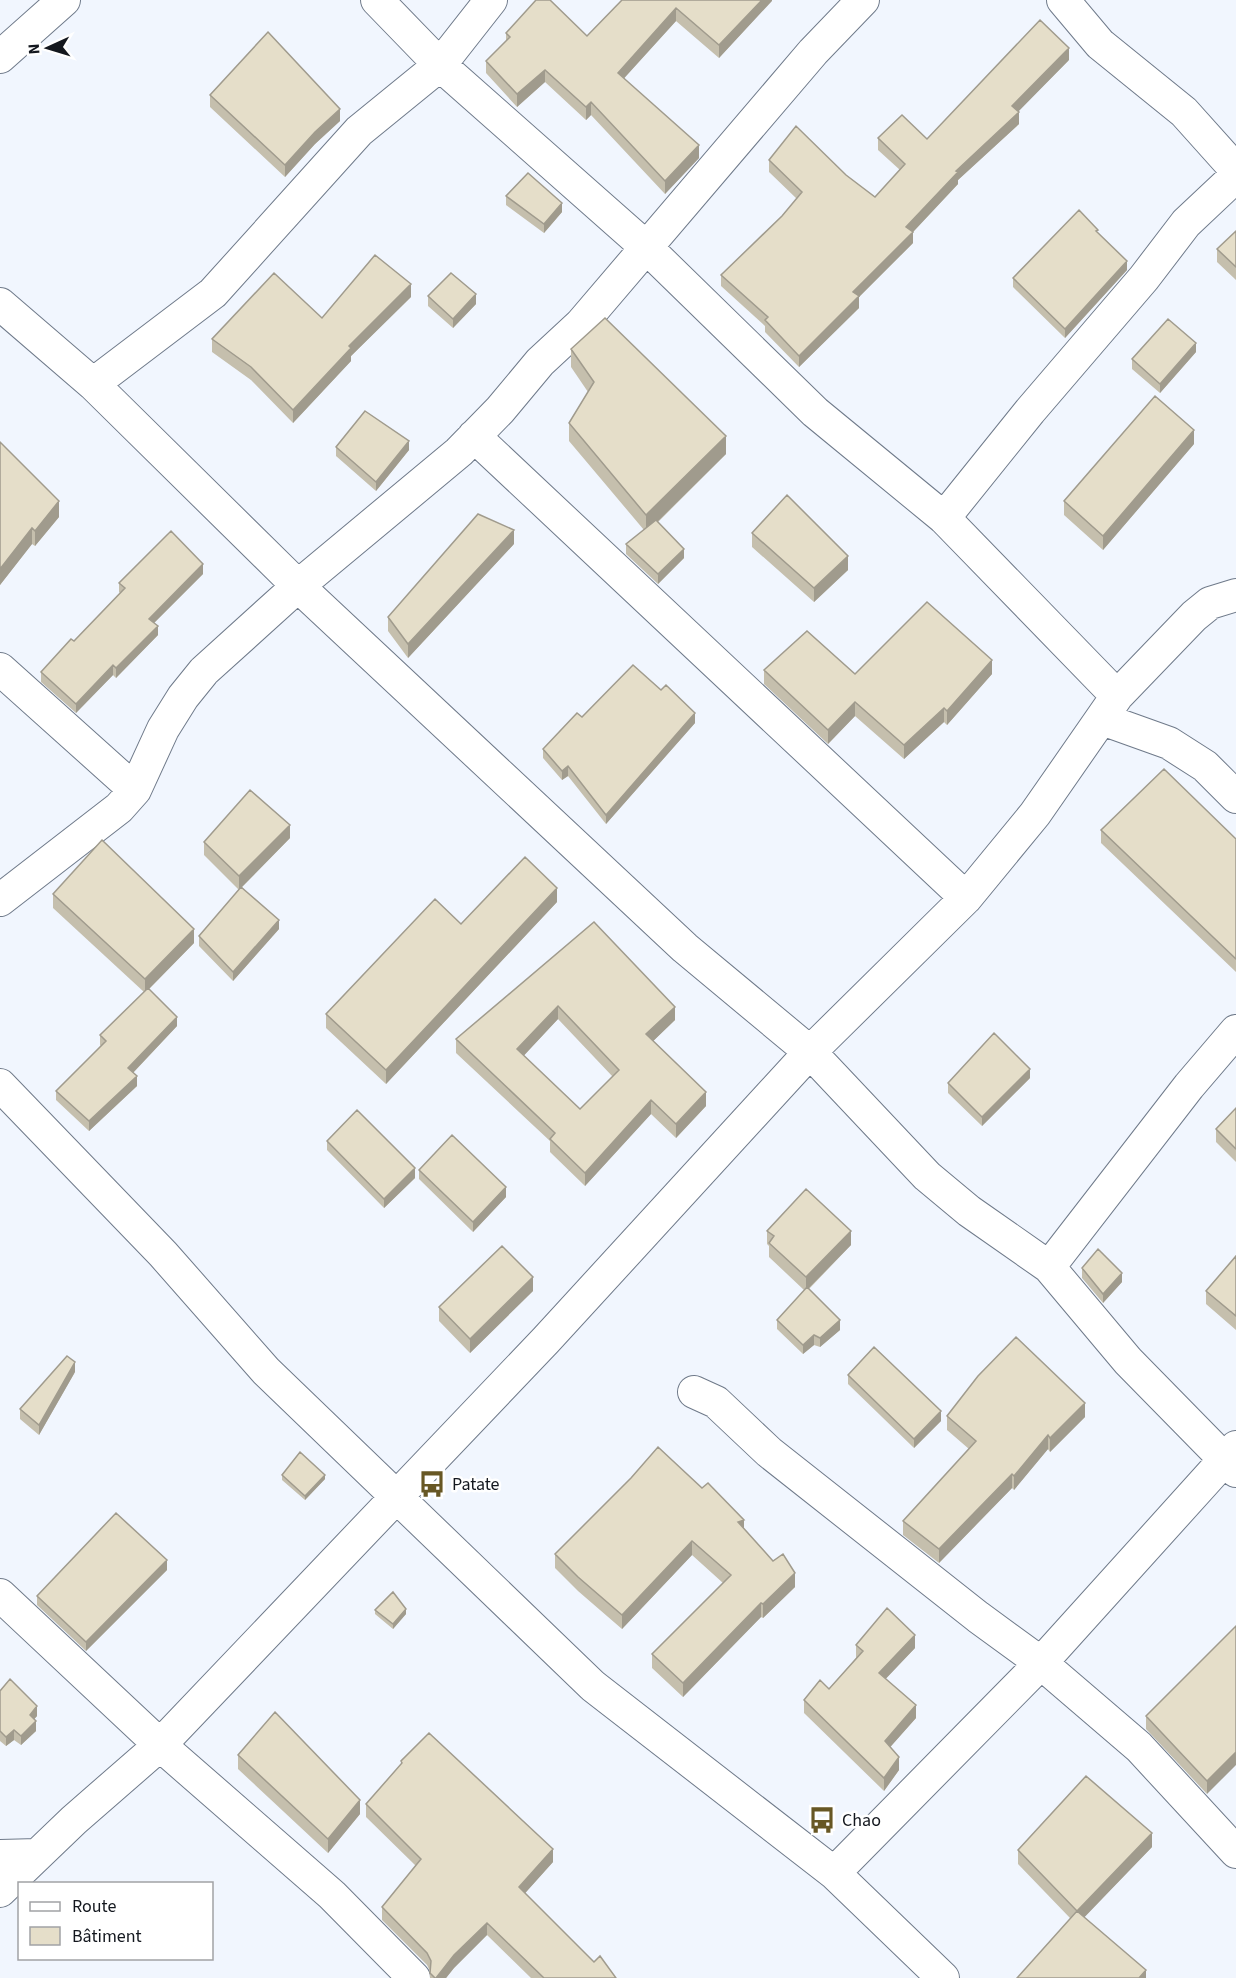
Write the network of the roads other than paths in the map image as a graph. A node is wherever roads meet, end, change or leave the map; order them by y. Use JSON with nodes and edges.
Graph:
{"nodes":[{"id":1,"x":64,"y":0,"type":"edge"},
{"id":2,"x":377,"y":0,"type":"edge"},
{"id":3,"x":491,"y":0,"type":"edge"},
{"id":4,"x":863,"y":0,"type":"edge"},
{"id":5,"x":1063,"y":0,"type":"edge"},
{"id":6,"x":0,"y":57,"type":"edge"},
{"id":7,"x":440,"y":65,"type":"junction"},
{"id":8,"x":1236,"y":170,"type":"edge"},
{"id":9,"x":1236,"y":176,"type":"edge"},
{"id":10,"x":647,"y":248,"type":"junction"},
{"id":11,"x":0,"y":304,"type":"edge"},
{"id":12,"x":93,"y":384,"type":"junction"},
{"id":13,"x":474,"y":436,"type":"junction"},
{"id":14,"x":944,"y":518,"type":"junction"},
{"id":15,"x":298,"y":586,"type":"junction"},
{"id":16,"x":1236,"y":595,"type":"edge"},
{"id":17,"x":0,"y":669,"type":"edge"},
{"id":18,"x":1110,"y":708,"type":"junction"},
{"id":19,"x":135,"y":790,"type":"junction"},
{"id":20,"x":1236,"y":797,"type":"edge"},
{"id":21,"x":966,"y":898,"type":"junction"},
{"id":22,"x":0,"y":900,"type":"edge"},
{"id":23,"x":1236,"y":1031,"type":"edge"},
{"id":24,"x":810,"y":1052,"type":"junction"},
{"id":25,"x":0,"y":1085,"type":"edge"},
{"id":26,"x":1049,"y":1267,"type":"junction"},
{"id":27,"x":694,"y":1392,"type":"dead end"},
{"id":28,"x":1232,"y":1459,"type":"edge"},
{"id":29,"x":396,"y":1495,"type":"junction"},
{"id":30,"x":0,"y":1595,"type":"edge"},
{"id":31,"x":1041,"y":1663,"type":"junction"},
{"id":32,"x":160,"y":1745,"type":"junction"},
{"id":33,"x":1236,"y":1852,"type":"edge"},
{"id":34,"x":37,"y":1855,"type":"junction"},
{"id":35,"x":0,"y":1856,"type":"edge"},
{"id":36,"x":834,"y":1874,"type":"junction"},
{"id":37,"x":0,"y":1891,"type":"edge"},
{"id":38,"x":414,"y":1978,"type":"edge"},
{"id":39,"x":943,"y":1978,"type":"edge"}],
"edges":[{"from":1,"to":6,"type":"street"},
{"from":2,"to":7,"type":"street"},
{"from":3,"to":7,"type":"street"},
{"from":4,"to":10,"type":"street"},
{"from":5,"to":8,"type":"street"},
{"from":7,"to":10,"type":"street"},
{"from":7,"to":12,"type":"street"},
{"from":9,"to":14,"type":"street"},
{"from":10,"to":13,"type":"street"},
{"from":10,"to":14,"type":"street"},
{"from":11,"to":12,"type":"street"},
{"from":12,"to":15,"type":"street"},
{"from":13,"to":15,"type":"street"},
{"from":13,"to":21,"type":"street"},
{"from":14,"to":18,"type":"street"},
{"from":15,"to":19,"type":"street"},
{"from":15,"to":24,"type":"street"},
{"from":16,"to":18,"type":"street"},
{"from":17,"to":19,"type":"street"},
{"from":18,"to":20,"type":"street"},
{"from":18,"to":21,"type":"street"},
{"from":19,"to":22,"type":"street"},
{"from":21,"to":24,"type":"street"},
{"from":23,"to":26,"type":"street"},
{"from":24,"to":26,"type":"street"},
{"from":24,"to":29,"type":"street"},
{"from":25,"to":29,"type":"street"},
{"from":26,"to":28,"type":"street"},
{"from":27,"to":31,"type":"street"},
{"from":28,"to":31,"type":"street"},
{"from":29,"to":32,"type":"street"},
{"from":29,"to":36,"type":"street"},
{"from":30,"to":32,"type":"street"},
{"from":31,"to":33,"type":"street"},
{"from":31,"to":36,"type":"street"},
{"from":32,"to":34,"type":"street"},
{"from":32,"to":38,"type":"street"},
{"from":34,"to":35,"type":"street"},
{"from":34,"to":37,"type":"street"},
{"from":36,"to":39,"type":"street"}]}
